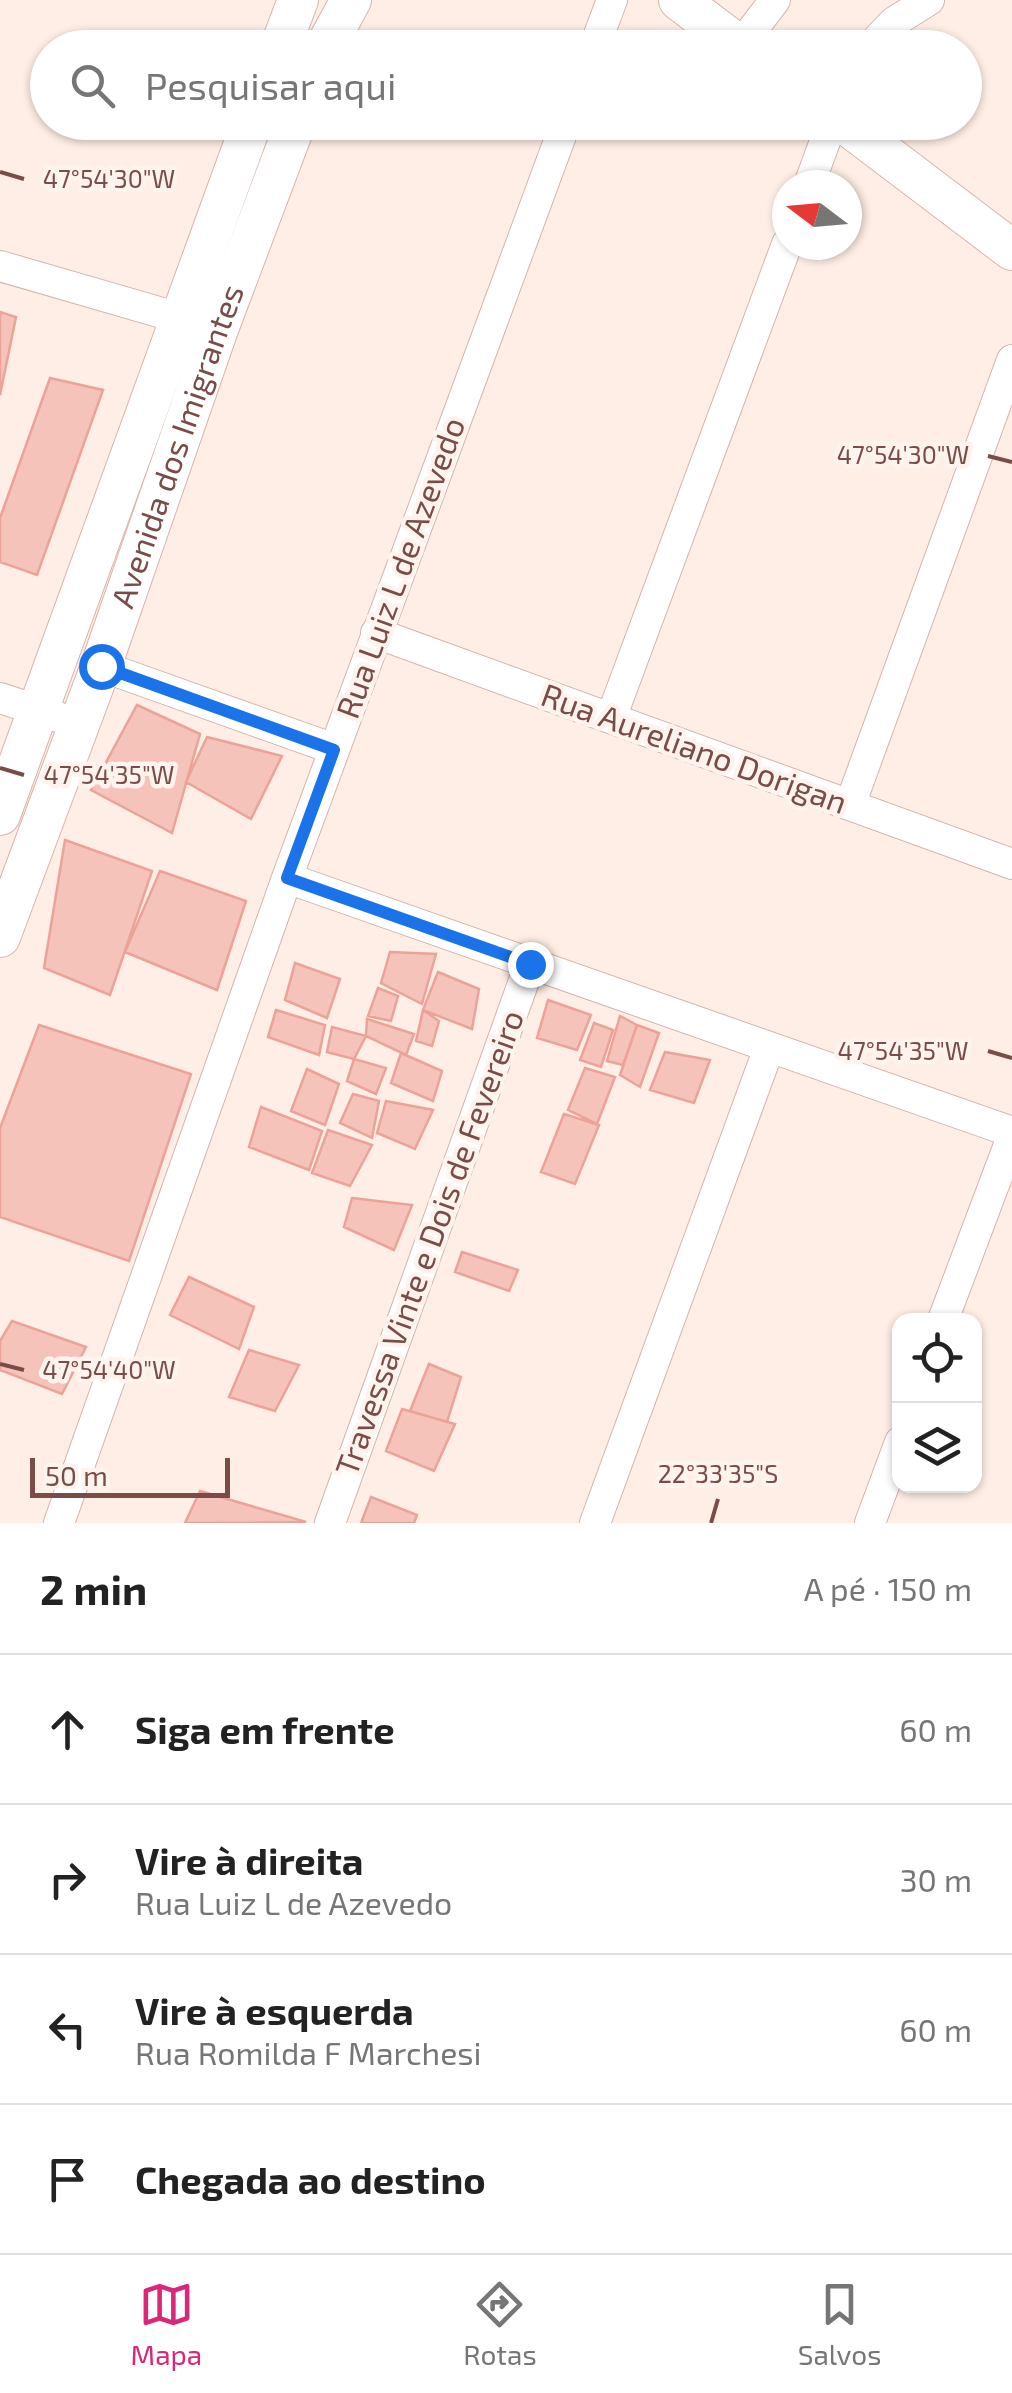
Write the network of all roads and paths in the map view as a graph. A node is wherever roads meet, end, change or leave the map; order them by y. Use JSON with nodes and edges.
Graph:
{"nodes":[{"id":1,"x":298,"y":0,"type":"edge"},
{"id":2,"x":351,"y":0,"type":"edge"},
{"id":3,"x":612,"y":0,"type":"edge"},
{"id":4,"x":679,"y":0,"type":"edge"},
{"id":5,"x":775,"y":0,"type":"edge"},
{"id":6,"x":928,"y":0,"type":"edge"},
{"id":7,"x":287,"y":30,"type":"edge"},
{"id":8,"x":335,"y":30,"type":"edge"},
{"id":9,"x":601,"y":30,"type":"edge"},
{"id":10,"x":719,"y":30,"type":"edge"},
{"id":11,"x":753,"y":30,"type":"edge"},
{"id":12,"x":886,"y":30,"type":"edge"},
{"id":13,"x":247,"y":140,"type":"edge"},
{"id":14,"x":287,"y":140,"type":"edge"},
{"id":15,"x":559,"y":140,"type":"edge"},
{"id":16,"x":825,"y":140,"type":"edge"},
{"id":17,"x":867,"y":140,"type":"edge"},
{"id":18,"x":814,"y":170,"type":"edge"},
{"id":19,"x":1010,"y":246,"type":"edge"},
{"id":20,"x":781,"y":260,"type":"edge"},
{"id":21,"x":0,"y":266,"type":"edge"},
{"id":22,"x":198,"y":323,"type":"junction"},
{"id":23,"x":1012,"y":360,"type":"edge"},
{"id":24,"x":376,"y":633,"type":"junction"},
{"id":25,"x":101,"y":666,"type":"junction"},
{"id":26,"x":0,"y":698,"type":"edge"},
{"id":27,"x":38,"y":711,"type":"junction"},
{"id":28,"x":611,"y":718,"type":"junction"},
{"id":29,"x":80,"y":723,"type":"junction"},
{"id":30,"x":334,"y":750,"type":"junction"},
{"id":31,"x":850,"y":805,"type":"junction"},
{"id":32,"x":0,"y":816,"type":"edge"},
{"id":33,"x":1012,"y":864,"type":"edge"},
{"id":34,"x":287,"y":878,"type":"junction"},
{"id":35,"x":0,"y":937,"type":"edge"},
{"id":36,"x":530,"y":964,"type":"junction"},
{"id":37,"x":769,"y":1048,"type":"junction"},
{"id":38,"x":1012,"y":1134,"type":"edge"},
{"id":39,"x":946,"y":1313,"type":"edge"},
{"id":40,"x":892,"y":1464,"type":"edge"},
{"id":41,"x":59,"y":1523,"type":"edge"},
{"id":42,"x":330,"y":1523,"type":"edge"},
{"id":43,"x":596,"y":1523,"type":"edge"},
{"id":44,"x":870,"y":1523,"type":"edge"}],
"edges":[{"from":1,"to":7,"type":"main road"},
{"from":2,"to":8,"type":"main road"},
{"from":3,"to":9,"type":"street"},
{"from":4,"to":10,"type":"main road"},
{"from":5,"to":11,"type":"street"},
{"from":6,"to":12,"type":"street"},
{"from":13,"to":22,"type":"main road","name":"Avenida dos Imigrantes"},
{"from":14,"to":22,"type":"main road","name":"Avenida dos Imigrantes"},
{"from":15,"to":24,"type":"street","name":"Rua Luiz L de Azevedo"},
{"from":16,"to":18,"type":"street"},
{"from":17,"to":19,"type":"main road"},
{"from":20,"to":28,"type":"street"},
{"from":21,"to":22,"type":"street"},
{"from":22,"to":25,"type":"main road","name":"Avenida dos Imigrantes"},
{"from":22,"to":27,"type":"main road","name":"Avenida dos Imigrantes"},
{"from":23,"to":31,"type":"street"},
{"from":24,"to":28,"type":"street","name":"Rua Aureliano Dorigan"},
{"from":24,"to":30,"type":"street","name":"Rua Luiz L de Azevedo"},
{"from":25,"to":29,"type":"main road","name":"Avenida dos Imigrantes"},
{"from":25,"to":30,"type":"street"},
{"from":26,"to":27,"type":"street"},
{"from":27,"to":29,"type":"street"},
{"from":27,"to":32,"type":"main road","name":"Avenida dos Imigrantes"},
{"from":28,"to":31,"type":"street","name":"Rua Aureliano Dorigan"},
{"from":29,"to":35,"type":"main road","name":"Avenida dos Imigrantes"},
{"from":30,"to":34,"type":"street","name":"Rua Luiz L de Azevedo"},
{"from":31,"to":33,"type":"street","name":"Rua Aureliano Dorigan"},
{"from":34,"to":36,"type":"street"},
{"from":34,"to":41,"type":"street","name":"Rua Luiz L de Azevedo"},
{"from":36,"to":37,"type":"street"},
{"from":36,"to":42,"type":"street","name":"Travessa Vinte e Dois de Fevereiro"},
{"from":37,"to":38,"type":"street"},
{"from":37,"to":43,"type":"street"},
{"from":38,"to":39,"type":"street"},
{"from":40,"to":44,"type":"street"}]}
